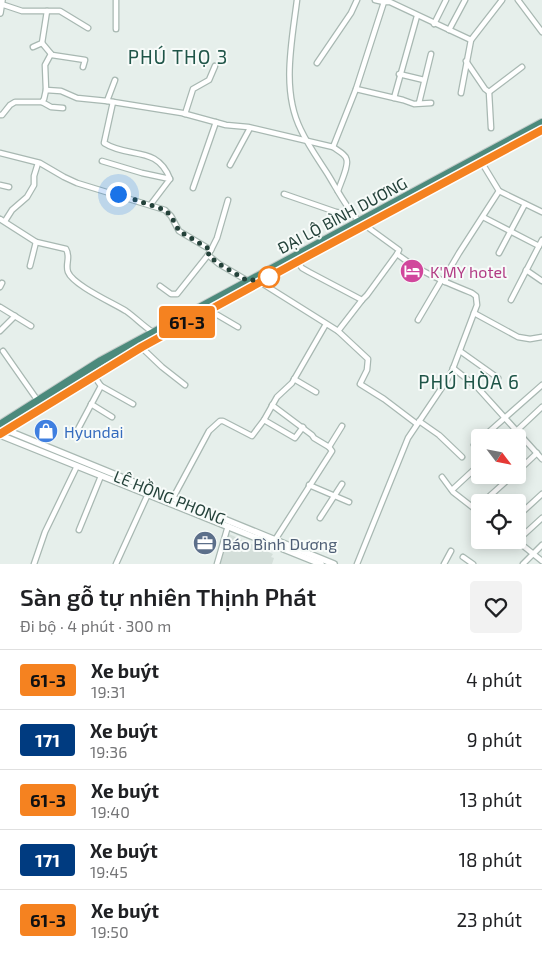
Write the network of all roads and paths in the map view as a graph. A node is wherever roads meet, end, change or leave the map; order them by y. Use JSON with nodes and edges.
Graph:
{"nodes":[{"id":1,"x":116,"y":0,"type":"edge"},
{"id":2,"x":296,"y":0,"type":"edge"},
{"id":3,"x":358,"y":0,"type":"edge"},
{"id":4,"x":375,"y":0,"type":"edge"},
{"id":5,"x":446,"y":0,"type":"edge"},
{"id":6,"x":465,"y":0,"type":"edge"},
{"id":7,"x":502,"y":0,"type":"edge"},
{"id":8,"x":518,"y":0,"type":"edge"},
{"id":9,"x":384,"y":2,"type":"junction"},
{"id":10,"x":1,"y":8,"type":"edge"},
{"id":11,"x":47,"y":11,"type":"junction"},
{"id":12,"x":417,"y":16,"type":"junction"},
{"id":13,"x":434,"y":24,"type":"junction"},
{"id":14,"x":88,"y":28,"type":"dead end"},
{"id":15,"x":116,"y":29,"type":"dead end"},
{"id":16,"x":449,"y":30,"type":"junction"},
{"id":17,"x":542,"y":32,"type":"edge"},
{"id":18,"x":471,"y":40,"type":"junction"},
{"id":19,"x":42,"y":43,"type":"junction"},
{"id":20,"x":33,"y":47,"type":"dead end"},
{"id":21,"x":51,"y":54,"type":"junction"},
{"id":22,"x":431,"y":54,"type":"dead end"},
{"id":23,"x":466,"y":60,"type":"junction"},
{"id":24,"x":317,"y":63,"type":"dead end"},
{"id":25,"x":215,"y":66,"type":"dead end"},
{"id":26,"x":83,"y":67,"type":"dead end"},
{"id":27,"x":522,"y":67,"type":"dead end"},
{"id":28,"x":399,"y":74,"type":"junction"},
{"id":29,"x":115,"y":80,"type":"dead end"},
{"id":30,"x":424,"y":80,"type":"junction"},
{"id":31,"x":356,"y":89,"type":"junction"},
{"id":32,"x":46,"y":90,"type":"junction"},
{"id":33,"x":489,"y":92,"type":"junction"},
{"id":34,"x":461,"y":93,"type":"dead end"},
{"id":35,"x":394,"y":98,"type":"junction"},
{"id":36,"x":107,"y":101,"type":"junction"},
{"id":37,"x":42,"y":102,"type":"junction"},
{"id":38,"x":113,"y":102,"type":"junction"},
{"id":39,"x":419,"y":103,"type":"junction"},
{"id":40,"x":431,"y":103,"type":"dead end"},
{"id":41,"x":63,"y":108,"type":"dead end"},
{"id":42,"x":185,"y":114,"type":"junction"},
{"id":43,"x":0,"y":115,"type":"edge"},
{"id":44,"x":216,"y":122,"type":"junction"},
{"id":45,"x":542,"y":123,"type":"edge"},
{"id":46,"x":250,"y":128,"type":"junction"},
{"id":47,"x":491,"y":128,"type":"dead end"},
{"id":48,"x":541,"y":133,"type":"edge"},
{"id":49,"x":308,"y":142,"type":"junction"},
{"id":50,"x":333,"y":147,"type":"junction"},
{"id":51,"x":0,"y":153,"type":"edge"},
{"id":52,"x":102,"y":161,"type":"dead end"},
{"id":53,"x":38,"y":163,"type":"junction"},
{"id":54,"x":482,"y":163,"type":"junction"},
{"id":55,"x":230,"y":165,"type":"dead end"},
{"id":56,"x":170,"y":179,"type":"junction"},
{"id":57,"x":0,"y":186,"type":"edge"},
{"id":58,"x":9,"y":187,"type":"dead end"},
{"id":59,"x":194,"y":188,"type":"dead end"},
{"id":60,"x":338,"y":191,"type":"junction"},
{"id":61,"x":499,"y":191,"type":"junction"},
{"id":62,"x":284,"y":194,"type":"dead end"},
{"id":63,"x":228,"y":200,"type":"dead end"},
{"id":64,"x":150,"y":204,"type":"junction"},
{"id":65,"x":525,"y":204,"type":"junction"},
{"id":66,"x":542,"y":212,"type":"edge"},
{"id":67,"x":483,"y":217,"type":"junction"},
{"id":68,"x":2,"y":220,"type":"edge"},
{"id":69,"x":360,"y":220,"type":"junction"},
{"id":70,"x":511,"y":231,"type":"junction"},
{"id":71,"x":542,"y":240,"type":"edge"},
{"id":72,"x":36,"y":242,"type":"junction"},
{"id":73,"x":539,"y":246,"type":"junction"},
{"id":74,"x":209,"y":252,"type":"junction"},
{"id":75,"x":499,"y":253,"type":"dead end"},
{"id":76,"x":397,"y":254,"type":"junction"},
{"id":77,"x":297,"y":261,"type":"junction"},
{"id":78,"x":30,"y":266,"type":"dead end"},
{"id":79,"x":526,"y":270,"type":"junction"},
{"id":80,"x":248,"y":281,"type":"junction"},
{"id":81,"x":443,"y":281,"type":"junction"},
{"id":82,"x":542,"y":281,"type":"edge"},
{"id":83,"x":260,"y":282,"type":"junction"},
{"id":84,"x":160,"y":286,"type":"dead end"},
{"id":85,"x":362,"y":300,"type":"junction"},
{"id":86,"x":511,"y":300,"type":"dead end"},
{"id":87,"x":0,"y":307,"type":"edge"},
{"id":88,"x":209,"y":310,"type":"junction"},
{"id":89,"x":474,"y":313,"type":"junction"},
{"id":90,"x":14,"y":316,"type":"junction"},
{"id":91,"x":418,"y":320,"type":"dead end"},
{"id":92,"x":326,"y":324,"type":"junction"},
{"id":93,"x":30,"y":326,"type":"dead end"},
{"id":94,"x":238,"y":327,"type":"dead end"},
{"id":95,"x":0,"y":331,"type":"edge"},
{"id":96,"x":338,"y":331,"type":"junction"},
{"id":97,"x":154,"y":333,"type":"junction"},
{"id":98,"x":542,"y":337,"type":"edge"},
{"id":99,"x":142,"y":347,"type":"junction"},
{"id":100,"x":3,"y":351,"type":"dead end"},
{"id":101,"x":460,"y":351,"type":"junction"},
{"id":102,"x":453,"y":368,"type":"junction"},
{"id":103,"x":94,"y":376,"type":"junction"},
{"id":104,"x":498,"y":378,"type":"dead end"},
{"id":105,"x":294,"y":379,"type":"junction"},
{"id":106,"x":185,"y":385,"type":"dead end"},
{"id":107,"x":542,"y":385,"type":"edge"},
{"id":108,"x":101,"y":386,"type":"junction"},
{"id":109,"x":316,"y":392,"type":"dead end"},
{"id":110,"x":38,"y":401,"type":"junction"},
{"id":111,"x":91,"y":404,"type":"junction"},
{"id":112,"x":133,"y":404,"type":"dead end"},
{"id":113,"x":272,"y":405,"type":"junction"},
{"id":114,"x":542,"y":408,"type":"edge"},
{"id":115,"x":112,"y":417,"type":"dead end"},
{"id":116,"x":504,"y":417,"type":"junction"},
{"id":117,"x":264,"y":420,"type":"junction"},
{"id":118,"x":418,"y":423,"type":"junction"},
{"id":119,"x":342,"y":426,"type":"dead end"},
{"id":120,"x":303,"y":427,"type":"junction"},
{"id":121,"x":491,"y":429,"type":"edge"},
{"id":122,"x":515,"y":429,"type":"edge"},
{"id":123,"x":517,"y":429,"type":"edge"},
{"id":124,"x":1,"y":430,"type":"edge"},
{"id":125,"x":77,"y":431,"type":"dead end"},
{"id":126,"x":526,"y":441,"type":"edge"},
{"id":127,"x":329,"y":447,"type":"junction"},
{"id":128,"x":537,"y":453,"type":"junction"},
{"id":129,"x":462,"y":457,"type":"dead end"},
{"id":130,"x":542,"y":459,"type":"edge"},
{"id":131,"x":526,"y":463,"type":"edge"},
{"id":132,"x":77,"y":466,"type":"junction"},
{"id":133,"x":471,"y":472,"type":"edge"},
{"id":134,"x":101,"y":476,"type":"junction"},
{"id":135,"x":442,"y":477,"type":"dead end"},
{"id":136,"x":342,"y":484,"type":"dead end"},
{"id":137,"x":503,"y":484,"type":"edge"},
{"id":138,"x":309,"y":485,"type":"junction"},
{"id":139,"x":452,"y":490,"type":"junction"},
{"id":140,"x":148,"y":494,"type":"junction"},
{"id":141,"x":492,"y":494,"type":"edge"},
{"id":142,"x":542,"y":494,"type":"edge"},
{"id":143,"x":334,"y":496,"type":"junction"},
{"id":144,"x":173,"y":498,"type":"junction"},
{"id":145,"x":348,"y":502,"type":"dead end"},
{"id":146,"x":471,"y":505,"type":"edge"},
{"id":147,"x":526,"y":509,"type":"edge"},
{"id":148,"x":320,"y":518,"type":"dead end"},
{"id":149,"x":542,"y":518,"type":"edge"},
{"id":150,"x":228,"y":526,"type":"junction"},
{"id":151,"x":79,"y":530,"type":"dead end"},
{"id":152,"x":526,"y":532,"type":"edge"},
{"id":153,"x":275,"y":540,"type":"junction"},
{"id":154,"x":542,"y":545,"type":"edge"},
{"id":155,"x":526,"y":548,"type":"edge"},
{"id":156,"x":451,"y":551,"type":"dead end"},
{"id":157,"x":532,"y":554,"type":"junction"},
{"id":158,"x":463,"y":557,"type":"dead end"},
{"id":159,"x":542,"y":561,"type":"edge"},
{"id":160,"x":34,"y":564,"type":"edge"},
{"id":161,"x":116,"y":564,"type":"edge"},
{"id":162,"x":217,"y":564,"type":"edge"},
{"id":163,"x":321,"y":564,"type":"edge"},
{"id":164,"x":334,"y":564,"type":"edge"},
{"id":165,"x":356,"y":564,"type":"edge"},
{"id":166,"x":444,"y":564,"type":"edge"},
{"id":167,"x":473,"y":564,"type":"edge"},
{"id":168,"x":523,"y":564,"type":"edge"}],
"edges":[{"from":1,"to":15,"type":"street"},
{"from":2,"to":49,"type":"street"},
{"from":3,"to":24,"type":"street"},
{"from":4,"to":9,"type":"street"},
{"from":5,"to":13,"type":"street"},
{"from":6,"to":16,"type":"street"},
{"from":7,"to":18,"type":"street"},
{"from":8,"to":17,"type":"street"},
{"from":9,"to":12,"type":"street"},
{"from":9,"to":31,"type":"street"},
{"from":10,"to":11,"type":"street"},
{"from":11,"to":14,"type":"street"},
{"from":11,"to":19,"type":"street"},
{"from":12,"to":13,"type":"street"},
{"from":12,"to":28,"type":"street"},
{"from":13,"to":16,"type":"street"},
{"from":16,"to":18,"type":"street"},
{"from":18,"to":23,"type":"street"},
{"from":19,"to":20,"type":"street"},
{"from":19,"to":21,"type":"street"},
{"from":21,"to":26,"type":"street"},
{"from":21,"to":32,"type":"street"},
{"from":22,"to":30,"type":"street"},
{"from":23,"to":33,"type":"street"},
{"from":23,"to":34,"type":"street"},
{"from":25,"to":42,"type":"street"},
{"from":27,"to":33,"type":"street"},
{"from":28,"to":30,"type":"street"},
{"from":28,"to":35,"type":"street"},
{"from":29,"to":36,"type":"street"},
{"from":30,"to":39,"type":"street"},
{"from":31,"to":35,"type":"street"},
{"from":31,"to":50,"type":"street"},
{"from":32,"to":36,"type":"street"},
{"from":32,"to":37,"type":"street"},
{"from":33,"to":47,"type":"street"},
{"from":35,"to":39,"type":"street"},
{"from":36,"to":38,"type":"street"},
{"from":37,"to":41,"type":"street"},
{"from":37,"to":43,"type":"street"},
{"from":38,"to":42,"type":"street"},
{"from":38,"to":56,"type":"street"},
{"from":39,"to":40,"type":"street"},
{"from":42,"to":44,"type":"street"},
{"from":44,"to":46,"type":"street"},
{"from":44,"to":59,"type":"street"},
{"from":45,"to":69,"type":"highway","name":"ĐẠI LỘ BÌNH DƯƠNG"},
{"from":46,"to":49,"type":"street"},
{"from":46,"to":55,"type":"street"},
{"from":48,"to":54,"type":"highway","name":"ĐẠI LỘ BÌNH DƯƠNG"},
{"from":49,"to":50,"type":"street"},
{"from":49,"to":60,"type":"street"},
{"from":50,"to":60,"type":"street"},
{"from":51,"to":53,"type":"street"},
{"from":52,"to":56,"type":"street"},
{"from":53,"to":64,"type":"street"},
{"from":53,"to":68,"type":"street"},
{"from":54,"to":61,"type":"street"},
{"from":54,"to":69,"type":"highway","name":"ĐẠI LỘ BÌNH DƯƠNG"},
{"from":56,"to":64,"type":"street"},
{"from":57,"to":58,"type":"street"},
{"from":60,"to":69,"type":"street"},
{"from":61,"to":65,"type":"street"},
{"from":61,"to":67,"type":"street"},
{"from":62,"to":69,"type":"street"},
{"from":63,"to":74,"type":"street"},
{"from":64,"to":74,"type":"street"},
{"from":65,"to":66,"type":"street"},
{"from":65,"to":70,"type":"street"},
{"from":67,"to":70,"type":"street"},
{"from":67,"to":81,"type":"street"},
{"from":68,"to":72,"type":"street"},
{"from":69,"to":76,"type":"street"},
{"from":69,"to":77,"type":"highway","name":"ĐẠI LỘ BÌNH DƯƠNG"},
{"from":69,"to":80,"type":"highway","name":"ĐẠI LỘ BÌNH DƯƠNG"},
{"from":70,"to":73,"type":"street"},
{"from":70,"to":75,"type":"street"},
{"from":71,"to":73,"type":"street"},
{"from":72,"to":78,"type":"street"},
{"from":72,"to":97,"type":"street"},
{"from":73,"to":79,"type":"street"},
{"from":74,"to":80,"type":"street"},
{"from":74,"to":84,"type":"street"},
{"from":76,"to":81,"type":"street"},
{"from":76,"to":85,"type":"street"},
{"from":77,"to":83,"type":"highway","name":"ĐẠI LỘ BÌNH DƯƠNG"},
{"from":77,"to":85,"type":"street"},
{"from":79,"to":82,"type":"street"},
{"from":79,"to":86,"type":"street"},
{"from":80,"to":97,"type":"highway","name":"ĐẠI LỘ BÌNH DƯƠNG"},
{"from":81,"to":89,"type":"street"},
{"from":81,"to":91,"type":"street"},
{"from":83,"to":88,"type":"highway","name":"ĐẠI LỘ BÌNH DƯƠNG"},
{"from":83,"to":92,"type":"street"},
{"from":85,"to":96,"type":"street"},
{"from":87,"to":90,"type":"street"},
{"from":88,"to":94,"type":"street"},
{"from":88,"to":99,"type":"highway","name":"ĐẠI LỘ BÌNH DƯƠNG"},
{"from":89,"to":98,"type":"street"},
{"from":89,"to":101,"type":"street"},
{"from":90,"to":93,"type":"street"},
{"from":90,"to":95,"type":"street"},
{"from":92,"to":96,"type":"street"},
{"from":92,"to":105,"type":"street"},
{"from":96,"to":118,"type":"street"},
{"from":97,"to":110,"type":"highway","name":"ĐẠI LỘ BÌNH DƯƠNG"},
{"from":99,"to":103,"type":"highway","name":"ĐẠI LỘ BÌNH DƯƠNG"},
{"from":99,"to":106,"type":"street"},
{"from":100,"to":110,"type":"street"},
{"from":101,"to":102,"type":"street"},
{"from":101,"to":104,"type":"street"},
{"from":102,"to":116,"type":"street"},
{"from":102,"to":118,"type":"street"},
{"from":103,"to":108,"type":"street"},
{"from":103,"to":124,"type":"highway","name":"ĐẠI LỘ BÌNH DƯƠNG"},
{"from":105,"to":109,"type":"street"},
{"from":105,"to":113,"type":"street"},
{"from":107,"to":116,"type":"street"},
{"from":108,"to":111,"type":"street"},
{"from":108,"to":112,"type":"street"},
{"from":110,"to":124,"type":"highway","name":"ĐẠI LỘ BÌNH DƯƠNG"},
{"from":111,"to":115,"type":"street"},
{"from":111,"to":125,"type":"street"},
{"from":113,"to":117,"type":"street"},
{"from":113,"to":120,"type":"street"},
{"from":114,"to":123,"type":"street"},
{"from":116,"to":121,"type":"street"},
{"from":116,"to":122,"type":"street"},
{"from":117,"to":120,"type":"street"},
{"from":117,"to":144,"type":"street"},
{"from":118,"to":129,"type":"street"},
{"from":118,"to":165,"type":"street"},
{"from":119,"to":127,"type":"street"},
{"from":120,"to":127,"type":"street"},
{"from":124,"to":132,"type":"street","name":"LÊ HỒNG PHONG"},
{"from":124,"to":144,"type":"street","name":"LÊ HỒNG PHONG"},
{"from":126,"to":128,"type":"street"},
{"from":127,"to":138,"type":"street"},
{"from":128,"to":130,"type":"street"},
{"from":128,"to":131,"type":"street"},
{"from":132,"to":134,"type":"street","name":"LÊ HỒNG PHONG"},
{"from":132,"to":160,"type":"street"},
{"from":133,"to":139,"type":"street"},
{"from":134,"to":140,"type":"street","name":"LÊ HỒNG PHONG"},
{"from":134,"to":151,"type":"street"},
{"from":135,"to":139,"type":"street"},
{"from":136,"to":143,"type":"street"},
{"from":137,"to":141,"type":"street"},
{"from":138,"to":143,"type":"street"},
{"from":138,"to":153,"type":"street"},
{"from":139,"to":146,"type":"street"},
{"from":140,"to":150,"type":"street","name":"LÊ HỒNG PHONG"},
{"from":140,"to":161,"type":"street"},
{"from":142,"to":147,"type":"street"},
{"from":143,"to":145,"type":"street"},
{"from":143,"to":148,"type":"street"},
{"from":144,"to":153,"type":"street","name":"LÊ HỒNG PHONG"},
{"from":149,"to":152,"type":"street"},
{"from":150,"to":162,"type":"street"},
{"from":150,"to":163,"type":"street","name":"LÊ HỒNG PHONG"},
{"from":153,"to":164,"type":"street","name":"LÊ HỒNG PHONG"},
{"from":154,"to":157,"type":"street"},
{"from":155,"to":157,"type":"street"},
{"from":156,"to":166,"type":"street"},
{"from":157,"to":159,"type":"street"},
{"from":157,"to":168,"type":"street"},
{"from":158,"to":167,"type":"street"}]}
